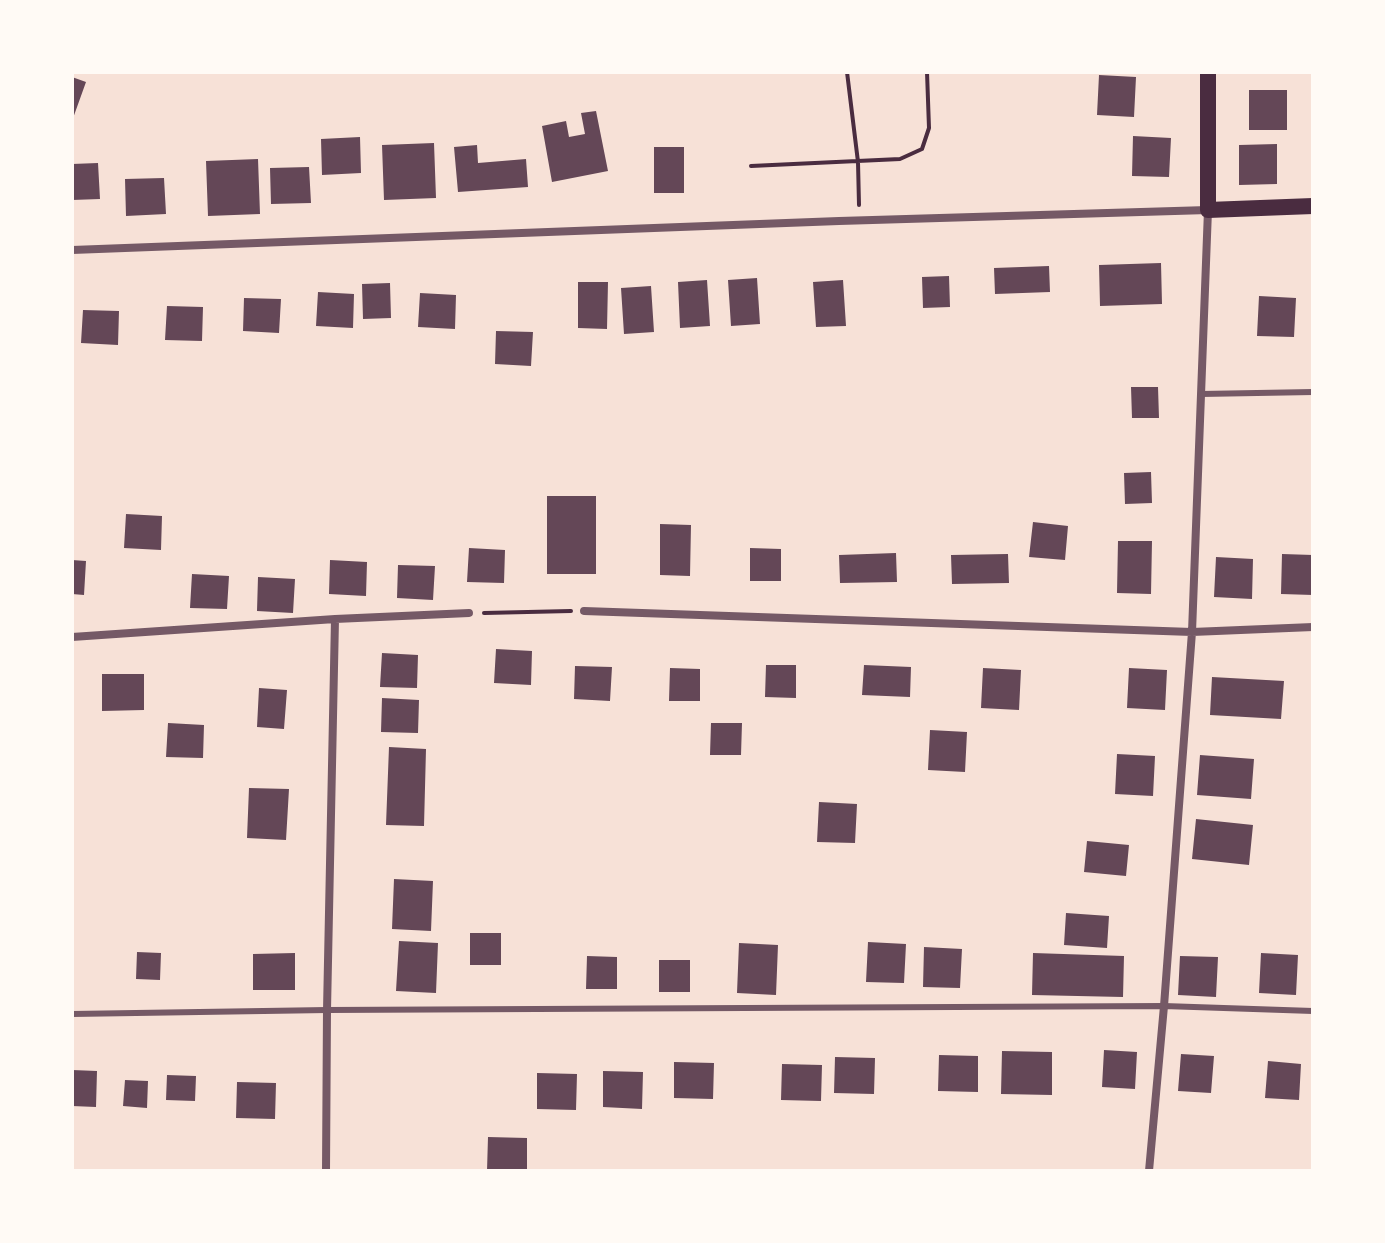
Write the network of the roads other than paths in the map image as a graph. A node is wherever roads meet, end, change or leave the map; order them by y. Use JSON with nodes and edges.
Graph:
{"nodes":[{"id":1,"x":1208,"y":72,"type":"edge"},
{"id":2,"x":1313,"y":206,"type":"edge"},
{"id":3,"x":1208,"y":210,"type":"junction"},
{"id":4,"x":72,"y":250,"type":"edge"},
{"id":5,"x":1313,"y":392,"type":"edge"},
{"id":6,"x":1201,"y":394,"type":"junction"},
{"id":7,"x":584,"y":611,"type":"road end"},
{"id":8,"x":469,"y":613,"type":"road end"},
{"id":9,"x":335,"y":619,"type":"junction"},
{"id":10,"x":1313,"y":627,"type":"edge"},
{"id":11,"x":1192,"y":632,"type":"junction"},
{"id":12,"x":72,"y":637,"type":"edge"},
{"id":13,"x":1164,"y":1006,"type":"junction"},
{"id":14,"x":327,"y":1010,"type":"junction"},
{"id":15,"x":1313,"y":1011,"type":"edge"},
{"id":16,"x":72,"y":1014,"type":"edge"},
{"id":17,"x":326,"y":1171,"type":"edge"},
{"id":18,"x":1149,"y":1171,"type":"edge"}],
"edges":[{"from":1,"to":3,"type":"main road"},
{"from":2,"to":3,"type":"main road"},
{"from":3,"to":4,"type":"street"},
{"from":3,"to":6,"type":"street"},
{"from":5,"to":6,"type":"lane"},
{"from":6,"to":11,"type":"street"},
{"from":7,"to":11,"type":"street"},
{"from":8,"to":9,"type":"street"},
{"from":9,"to":12,"type":"street"},
{"from":9,"to":14,"type":"street"},
{"from":10,"to":11,"type":"street"},
{"from":11,"to":13,"type":"street"},
{"from":13,"to":14,"type":"lane"},
{"from":13,"to":15,"type":"lane"},
{"from":13,"to":18,"type":"street"},
{"from":14,"to":16,"type":"lane"},
{"from":14,"to":17,"type":"street"}]}
